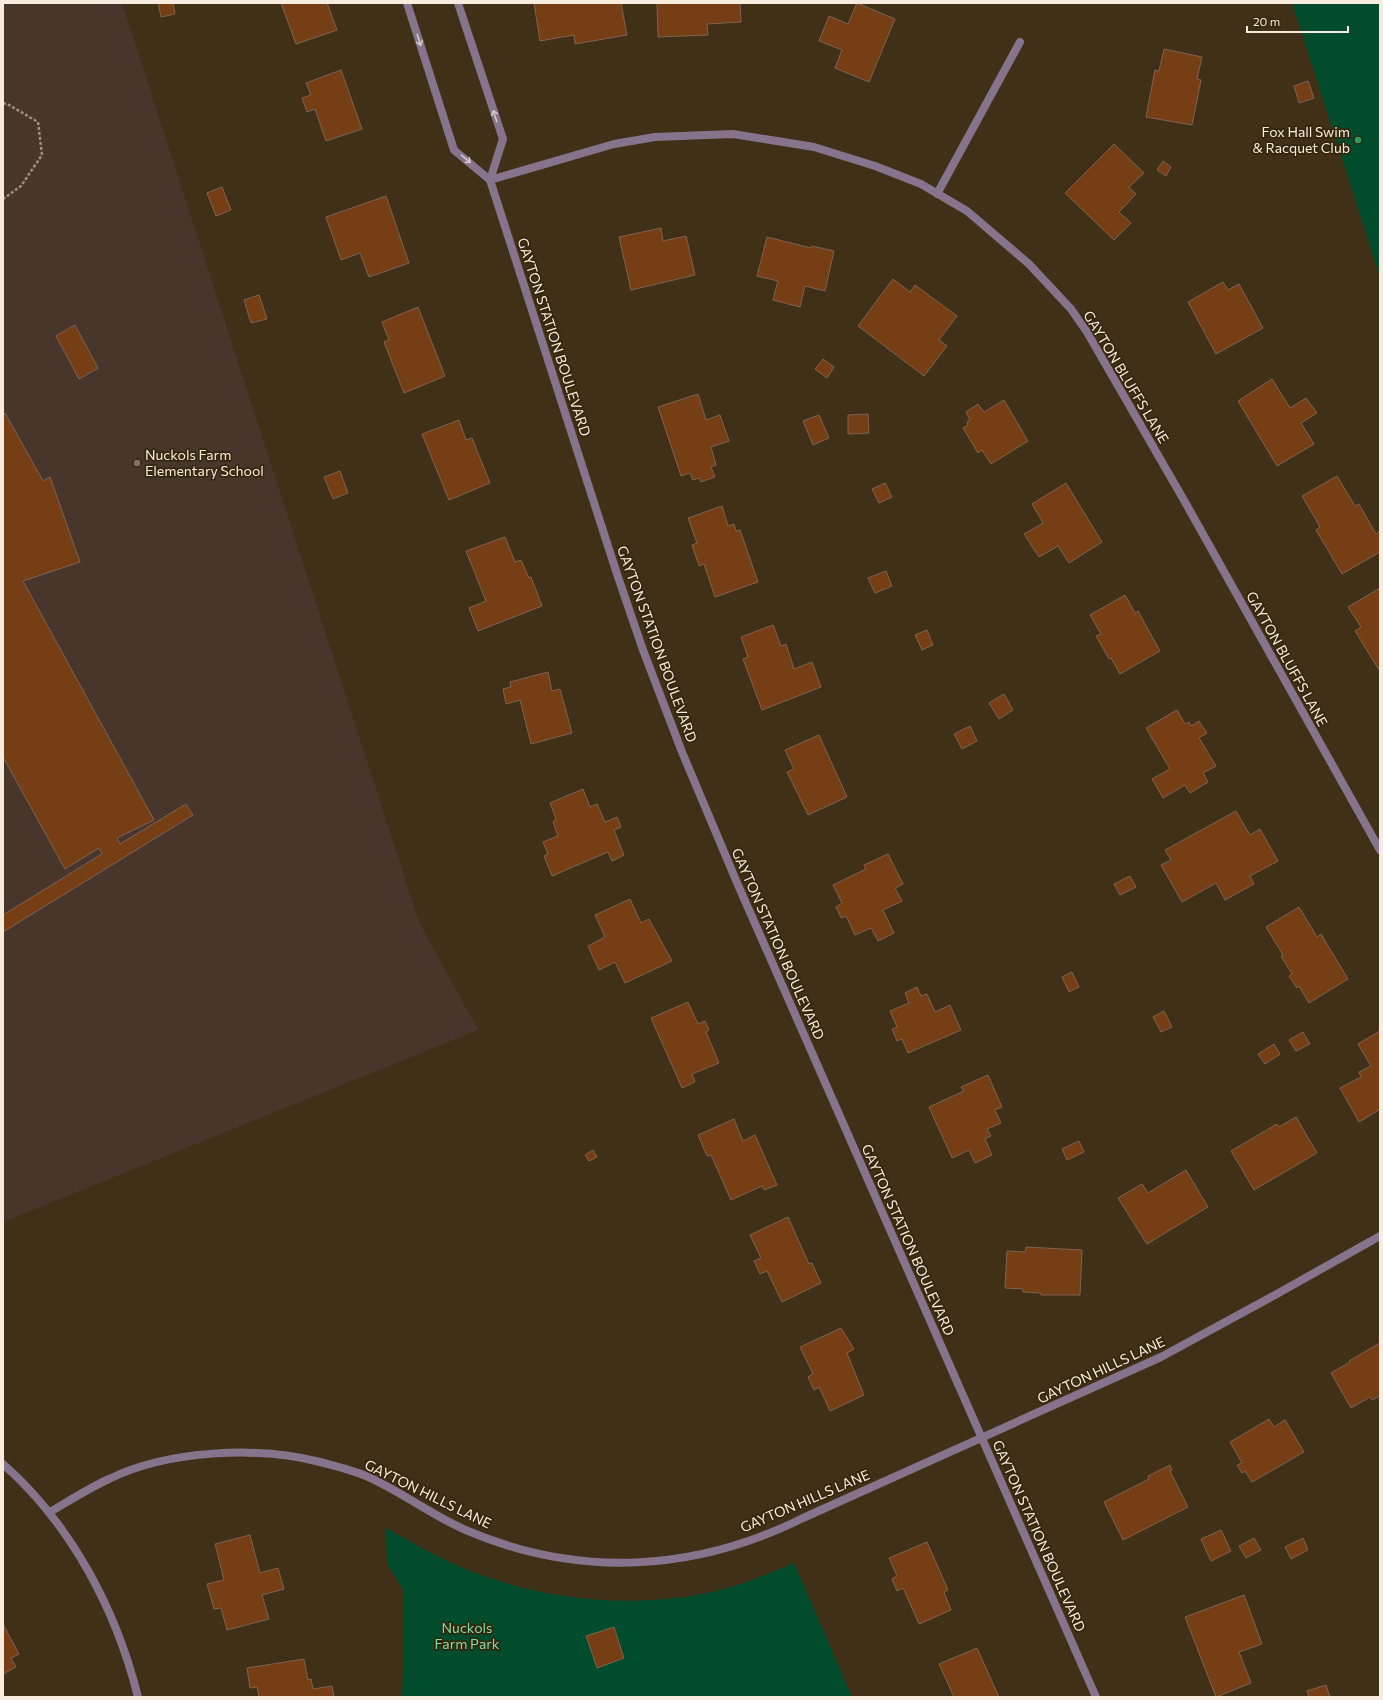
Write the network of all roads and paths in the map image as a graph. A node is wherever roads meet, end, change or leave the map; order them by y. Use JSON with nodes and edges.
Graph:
{"nodes":[{"id":1,"x":408,"y":3,"type":"edge"},
{"id":2,"x":458,"y":3,"type":"edge"},
{"id":3,"x":1020,"y":42,"type":"dead end"},
{"id":4,"x":3,"y":103,"type":"edge"},
{"id":5,"x":490,"y":180,"type":"junction"},
{"id":6,"x":937,"y":194,"type":"junction"},
{"id":7,"x":3,"y":199,"type":"edge"},
{"id":8,"x":1380,"y":850,"type":"edge"},
{"id":9,"x":1380,"y":1236,"type":"edge"},
{"id":10,"x":982,"y":1439,"type":"junction"},
{"id":11,"x":3,"y":1464,"type":"edge"},
{"id":12,"x":50,"y":1512,"type":"junction"},
{"id":13,"x":138,"y":1697,"type":"edge"},
{"id":14,"x":1096,"y":1697,"type":"edge"}],
"edges":[{"from":1,"to":5,"type":"street","one_way":true},
{"from":5,"to":2,"type":"street","one_way":true},
{"from":3,"to":6,"type":"street"},
{"from":4,"to":7,"type":"path"},
{"from":5,"to":6,"type":"street","name":"GAYTON BLUFFS LANE"},
{"from":5,"to":10,"type":"street","name":"GAYTON STATION BOULEVARD"},
{"from":6,"to":8,"type":"street","name":"GAYTON BLUFFS LANE"},
{"from":9,"to":10,"type":"street","name":"GAYTON HILLS LANE"},
{"from":10,"to":12,"type":"street","name":"GAYTON HILLS LANE"},
{"from":10,"to":14,"type":"street","name":"GAYTON STATION BOULEVARD"},
{"from":11,"to":12,"type":"street"},
{"from":12,"to":13,"type":"street"}]}
